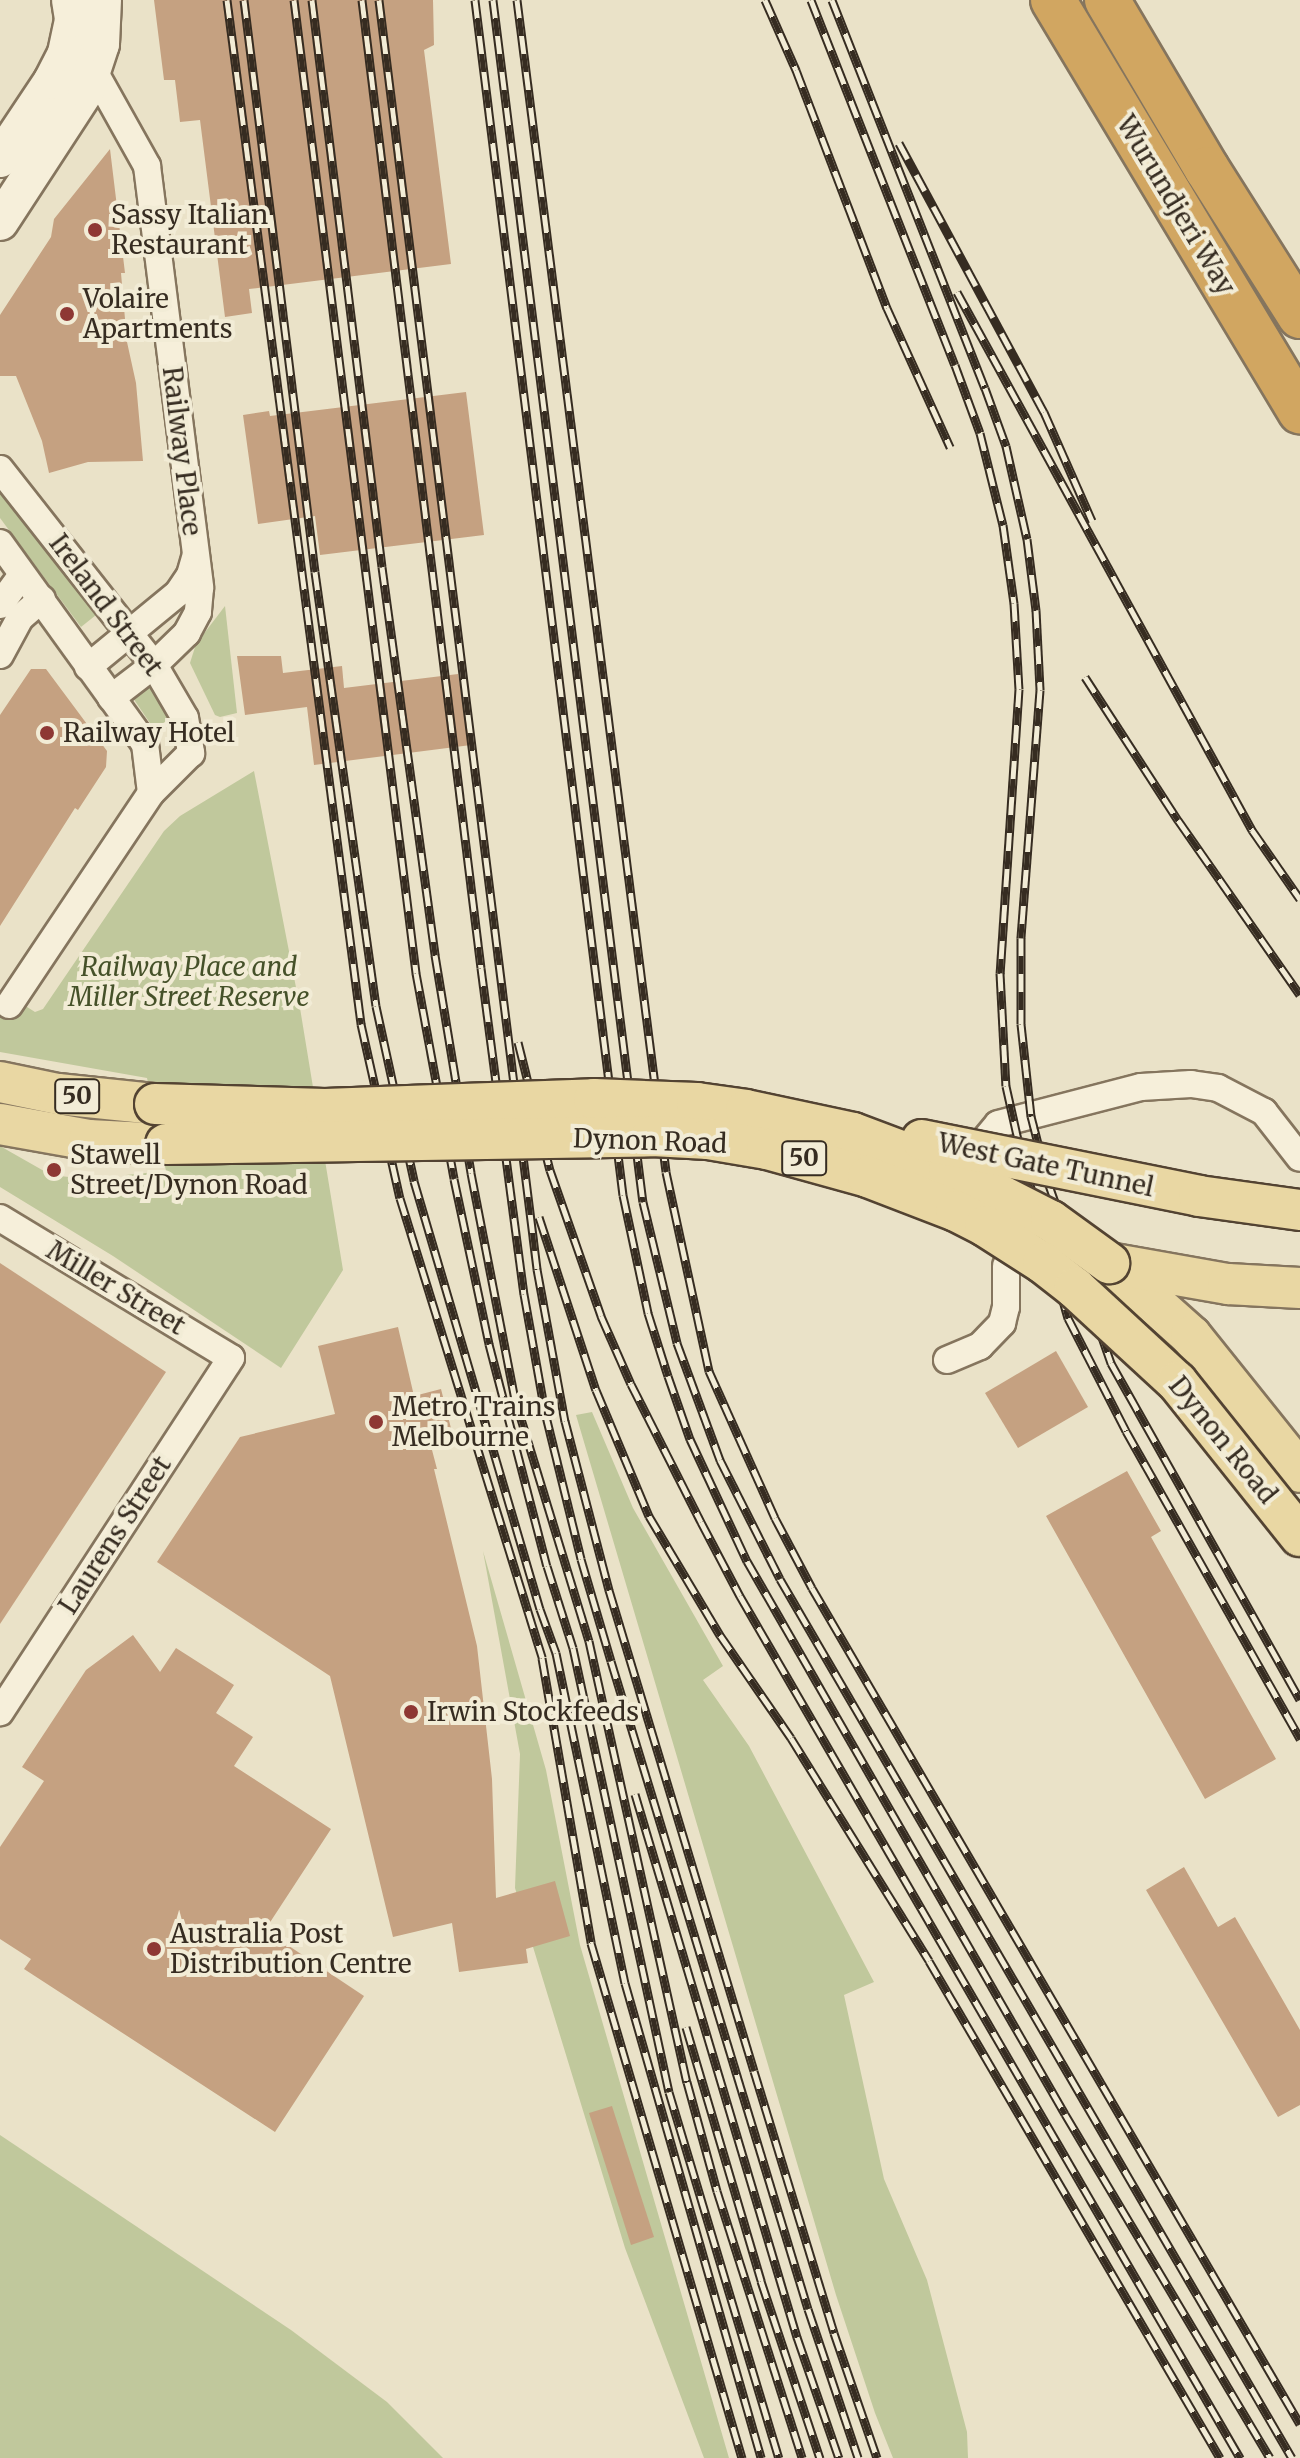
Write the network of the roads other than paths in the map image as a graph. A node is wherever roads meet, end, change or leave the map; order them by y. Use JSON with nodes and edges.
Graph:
{"nodes":[{"id":1,"x":1053,"y":0,"type":"edge"},
{"id":2,"x":1107,"y":0,"type":"edge"},
{"id":3,"x":81,"y":1,"type":"edge"},
{"id":4,"x":94,"y":71,"type":"junction"},
{"id":5,"x":0,"y":159,"type":"edge"},
{"id":6,"x":0,"y":222,"type":"edge"},
{"id":7,"x":1300,"y":316,"type":"edge"},
{"id":8,"x":1300,"y":411,"type":"edge"},
{"id":9,"x":0,"y":469,"type":"edge"},
{"id":10,"x":0,"y":543,"type":"edge"},
{"id":11,"x":195,"y":557,"type":"junction"},
{"id":12,"x":22,"y":575,"type":"junction"},
{"id":13,"x":42,"y":599,"type":"junction"},
{"id":14,"x":0,"y":605,"type":"edge"},
{"id":15,"x":131,"y":633,"type":"junction"},
{"id":16,"x":0,"y":655,"type":"edge"},
{"id":17,"x":154,"y":665,"type":"junction"},
{"id":18,"x":88,"y":667,"type":"junction"},
{"id":19,"x":111,"y":698,"type":"junction"},
{"id":20,"x":151,"y":793,"type":"junction"},
{"id":21,"x":9,"y":1005,"type":"dead end"},
{"id":22,"x":0,"y":1082,"type":"edge"},
{"id":23,"x":792,"y":1118,"type":"junction"},
{"id":24,"x":0,"y":1124,"type":"edge"},
{"id":25,"x":983,"y":1142,"type":"dead end"},
{"id":26,"x":1300,"y":1158,"type":"edge"},
{"id":27,"x":1300,"y":1210,"type":"edge"},
{"id":28,"x":956,"y":1211,"type":"junction"},
{"id":29,"x":0,"y":1218,"type":"edge"},
{"id":30,"x":1109,"y":1263,"type":"junction"},
{"id":31,"x":1006,"y":1266,"type":"dead end"},
{"id":32,"x":1300,"y":1288,"type":"edge"},
{"id":33,"x":231,"y":1358,"type":"joint"},
{"id":34,"x":947,"y":1360,"type":"dead end"},
{"id":35,"x":1300,"y":1472,"type":"edge"},
{"id":36,"x":1300,"y":1536,"type":"edge"},
{"id":37,"x":0,"y":1712,"type":"edge"}],
"edges":[{"from":1,"to":8,"type":"highway","name":"Wurundjeri Way"},
{"from":2,"to":7,"type":"highway","name":"Wurundjeri Way"},
{"from":3,"to":4,"type":"street"},
{"from":3,"to":5,"type":"street"},
{"from":4,"to":6,"type":"street"},
{"from":4,"to":11,"type":"street","name":"Railway Place"},
{"from":9,"to":15,"type":"street","name":"Ireland Street"},
{"from":10,"to":12,"type":"street","name":"Ireland Street"},
{"from":11,"to":15,"type":"street","name":"Railway Place"},
{"from":11,"to":17,"type":"street","name":"Railway Place"},
{"from":12,"to":13,"type":"street","name":"Ireland Street"},
{"from":12,"to":14,"type":"street"},
{"from":13,"to":16,"type":"street"},
{"from":13,"to":18,"type":"street","name":"Ireland Street"},
{"from":15,"to":17,"type":"street","name":"Ireland Street"},
{"from":15,"to":18,"type":"street","name":"Railway Place"},
{"from":17,"to":19,"type":"street","name":"Railway Place"},
{"from":17,"to":20,"type":"street","name":"Ireland Street"},
{"from":18,"to":19,"type":"street","name":"Ireland Street"},
{"from":19,"to":20,"type":"street","name":"Ireland Street"},
{"from":20,"to":21,"type":"street"},
{"from":22,"to":23,"type":"main road","name":"Dynon Road","number":"50","bridge":true},
{"from":23,"to":27,"type":"main road","name":"West Gate Tunnel","bridge":true},
{"from":23,"to":30,"type":"main road","name":"Dynon Road","number":"50","bridge":true},
{"from":24,"to":28,"type":"main road","name":"Dynon Road","number":"50","bridge":true},
{"from":25,"to":26,"type":"street"},
{"from":28,"to":30,"type":"main road","bridge":true},
{"from":28,"to":36,"type":"main road","name":"Dynon Road","number":"50","bridge":true},
{"from":29,"to":33,"type":"street","name":"Miller Street"},
{"from":30,"to":32,"type":"main road"},
{"from":30,"to":35,"type":"main road","name":"Dynon Road","number":"50"},
{"from":31,"to":34,"type":"street"},
{"from":33,"to":37,"type":"street","name":"Laurens Street"}]}
